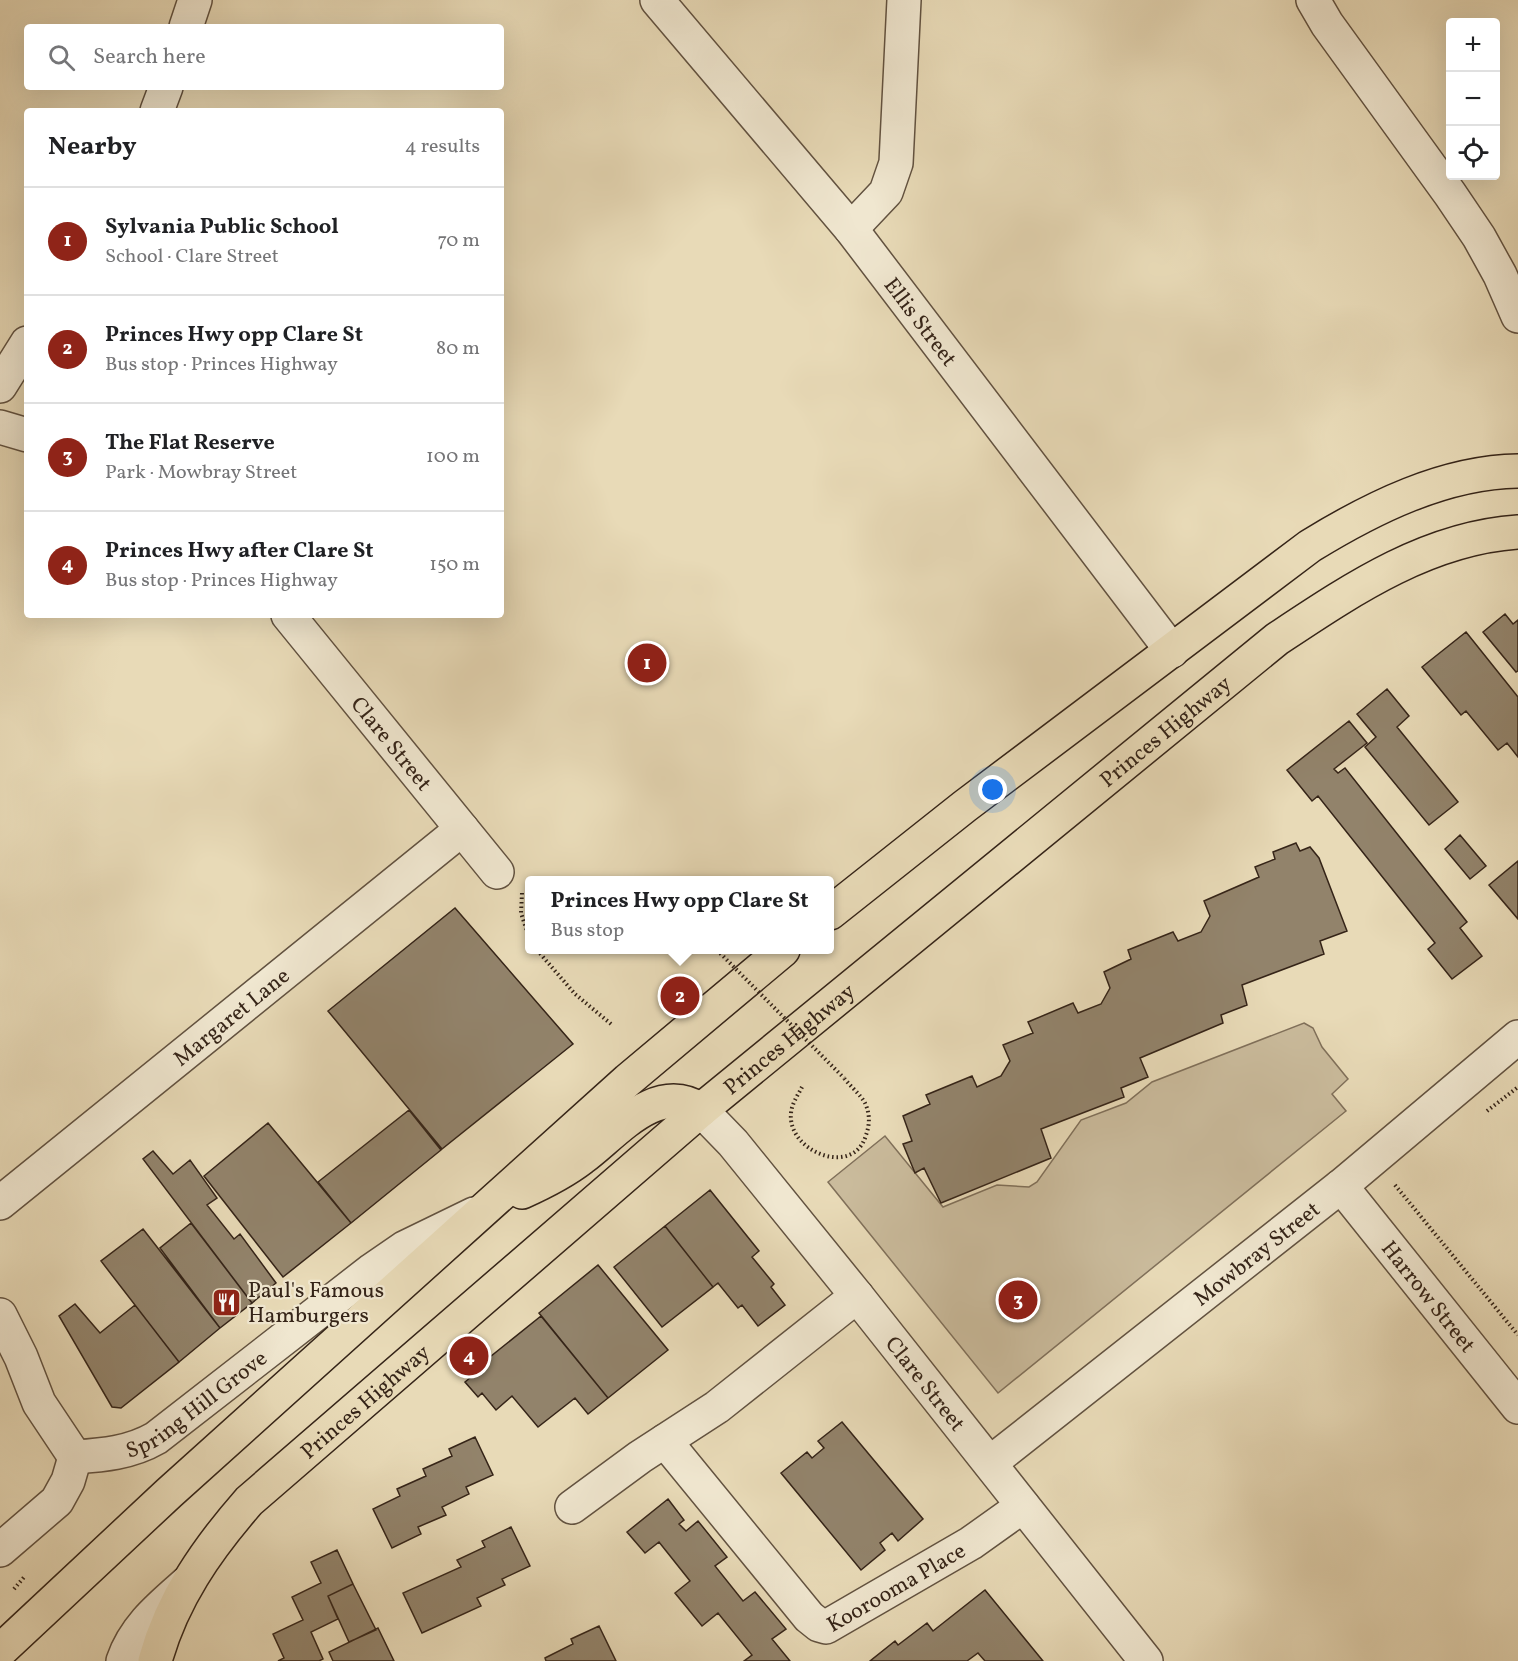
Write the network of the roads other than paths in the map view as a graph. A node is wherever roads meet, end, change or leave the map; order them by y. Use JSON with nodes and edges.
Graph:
{"nodes":[{"id":1,"x":195,"y":0,"type":"edge"},
{"id":2,"x":657,"y":0,"type":"edge"},
{"id":3,"x":904,"y":0,"type":"edge"},
{"id":4,"x":1313,"y":0,"type":"edge"},
{"id":5,"x":187,"y":24,"type":"edge"},
{"id":6,"x":164,"y":90,"type":"edge"},
{"id":7,"x":158,"y":108,"type":"edge"},
{"id":8,"x":851,"y":229,"type":"junction"},
{"id":9,"x":1518,"y":316,"type":"edge"},
{"id":10,"x":24,"y":348,"type":"edge"},
{"id":11,"x":0,"y":386,"type":"edge"},
{"id":12,"x":0,"y":427,"type":"edge"},
{"id":13,"x":24,"y":434,"type":"edge"},
{"id":14,"x":1518,"y":471,"type":"edge"},
{"id":15,"x":1518,"y":532,"type":"edge"},
{"id":16,"x":290,"y":618,"type":"edge"},
{"id":17,"x":1172,"y":651,"type":"junction"},
{"id":18,"x":462,"y":829,"type":"junction"},
{"id":19,"x":497,"y":872,"type":"dead end"},
{"id":20,"x":834,"y":910,"type":"edge"},
{"id":21,"x":778,"y":954,"type":"edge"},
{"id":22,"x":1518,"y":1037,"type":"edge"},
{"id":23,"x":700,"y":1110,"type":"junction"},
{"id":24,"x":1341,"y":1186,"type":"junction"},
{"id":25,"x":0,"y":1203,"type":"edge"},
{"id":26,"x":487,"y":1208,"type":"junction"},
{"id":27,"x":857,"y":1296,"type":"junction"},
{"id":28,"x":0,"y":1315,"type":"edge"},
{"id":29,"x":1518,"y":1407,"type":"edge"},
{"id":30,"x":665,"y":1441,"type":"junction"},
{"id":31,"x":75,"y":1457,"type":"junction"},
{"id":32,"x":990,"y":1463,"type":"junction"},
{"id":33,"x":1023,"y":1506,"type":"junction"},
{"id":34,"x":572,"y":1507,"type":"dead end"},
{"id":35,"x":0,"y":1550,"type":"edge"},
{"id":36,"x":188,"y":1582,"type":"junction"},
{"id":37,"x":0,"y":1651,"type":"edge"},
{"id":38,"x":123,"y":1661,"type":"edge"},
{"id":39,"x":155,"y":1661,"type":"edge"},
{"id":40,"x":1146,"y":1661,"type":"edge"}],
"edges":[{"from":1,"to":5,"type":"street"},
{"from":2,"to":8,"type":"street","name":"Ellis Street"},
{"from":3,"to":8,"type":"street"},
{"from":4,"to":9,"type":"street"},
{"from":6,"to":7,"type":"street"},
{"from":8,"to":17,"type":"street","name":"Ellis Street"},
{"from":10,"to":11,"type":"street"},
{"from":12,"to":13,"type":"street"},
{"from":14,"to":17,"type":"highway"},
{"from":15,"to":23,"type":"highway","name":"Princes Highway"},
{"from":16,"to":18,"type":"street","name":"Clare Street"},
{"from":17,"to":20,"type":"highway"},
{"from":18,"to":19,"type":"street","name":"Clare Street"},
{"from":18,"to":25,"type":"street","name":"Margaret Lane"},
{"from":21,"to":26,"type":"highway"},
{"from":22,"to":24,"type":"street","name":"Mowbray Street"},
{"from":23,"to":26,"type":"highway"},
{"from":23,"to":27,"type":"street","name":"Clare Street"},
{"from":23,"to":36,"type":"highway","name":"Princes Highway"},
{"from":24,"to":29,"type":"street","name":"Harrow Street"},
{"from":24,"to":32,"type":"street","name":"Mowbray Street"},
{"from":26,"to":31,"type":"street","name":"Spring Hill Grove"},
{"from":26,"to":37,"type":"highway"},
{"from":27,"to":30,"type":"street"},
{"from":27,"to":32,"type":"street","name":"Clare Street"},
{"from":28,"to":31,"type":"street"},
{"from":30,"to":33,"type":"street","name":"Koorooma Place"},
{"from":30,"to":34,"type":"street"},
{"from":31,"to":35,"type":"street"},
{"from":32,"to":33,"type":"street","name":"Clare Street"},
{"from":33,"to":40,"type":"street","name":"Clare Street"},
{"from":36,"to":38,"type":"street"},
{"from":36,"to":39,"type":"highway","name":"Princes Highway"}]}
